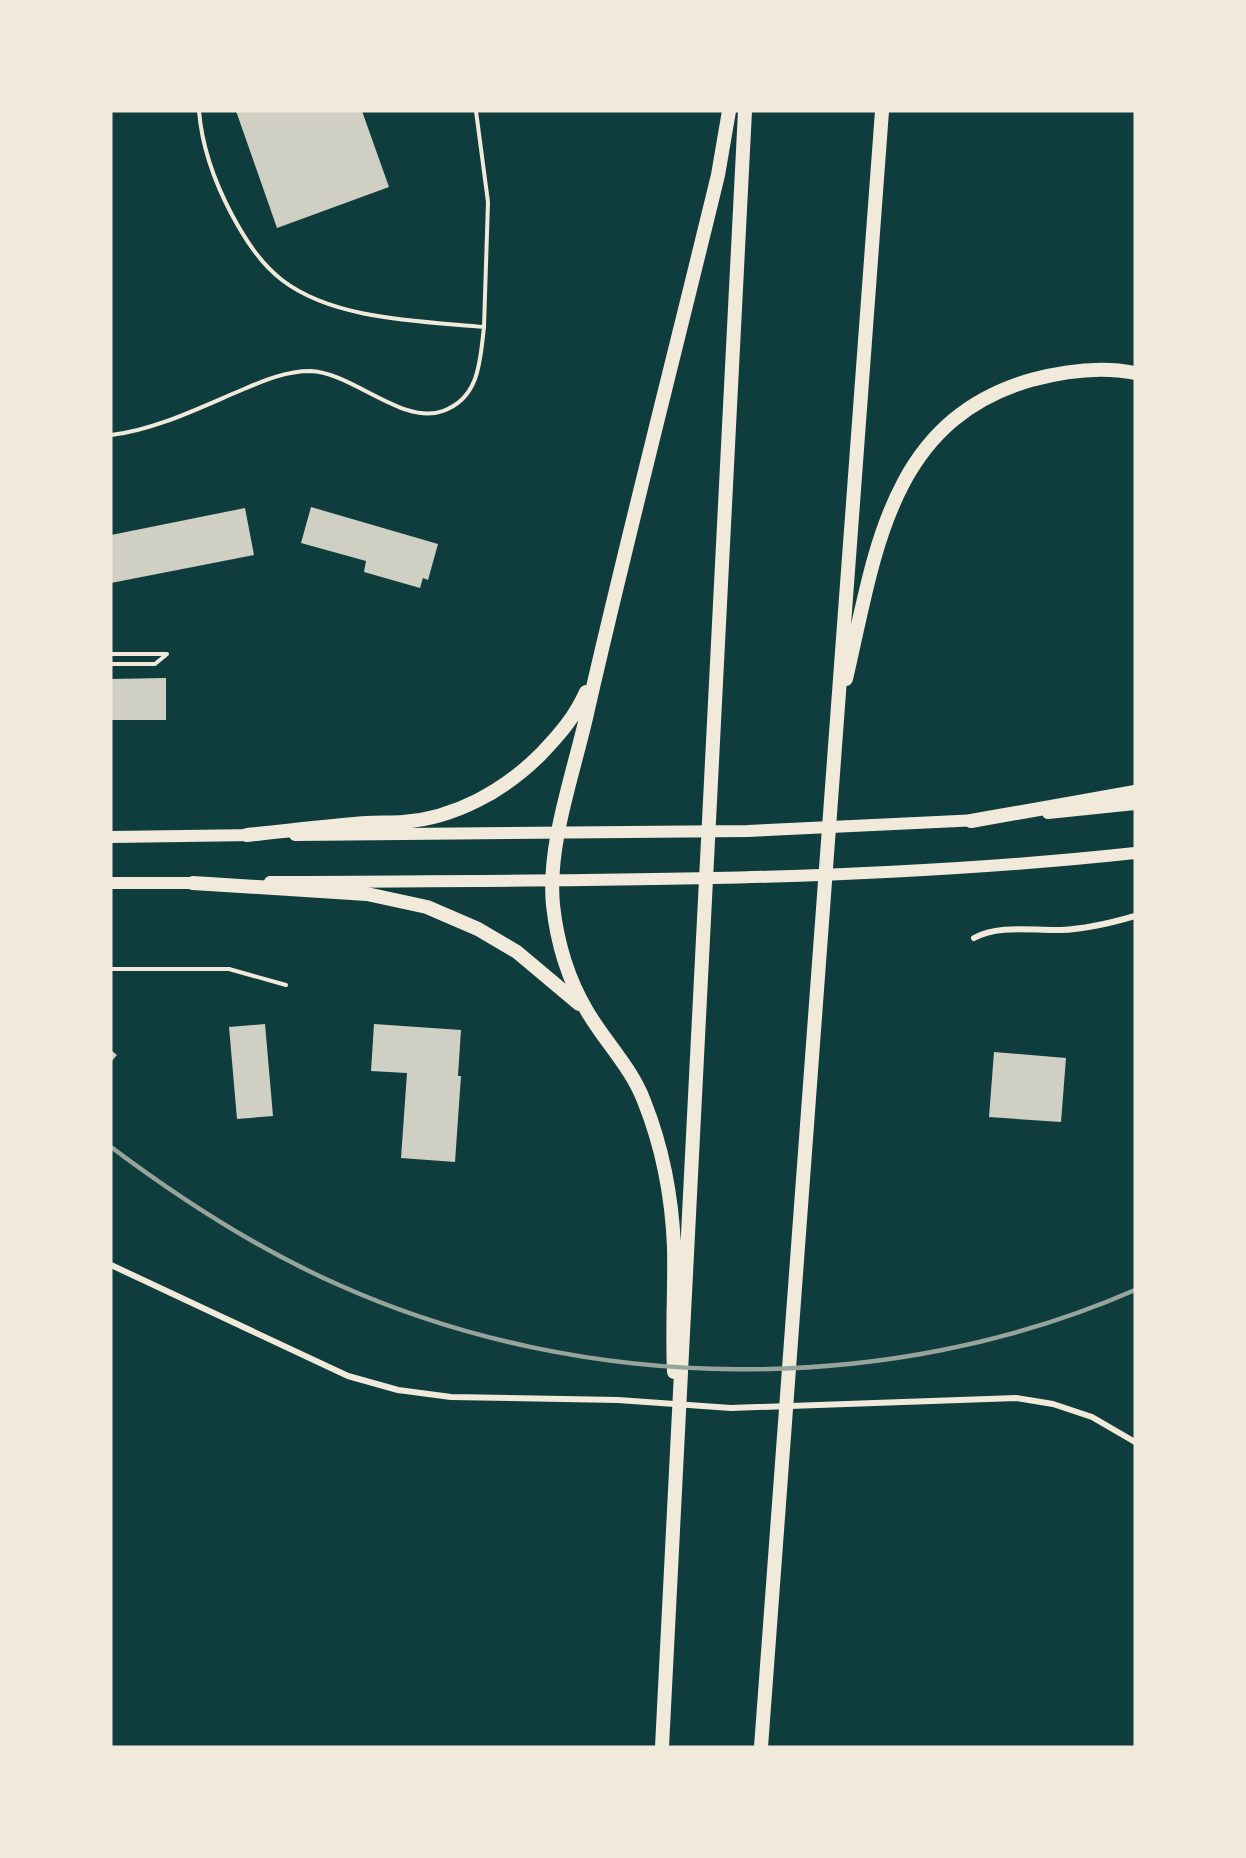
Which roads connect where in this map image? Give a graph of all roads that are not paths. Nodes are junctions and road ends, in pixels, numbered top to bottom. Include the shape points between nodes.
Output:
1 (200, 111) edge
2 (476, 111) edge
3 (729, 111) edge
4 (745, 111) edge
5 (882, 111) edge
6 (484, 327) junction
7 (1135, 374) edge
8 (111, 435) edge
9 (111, 654) edge
10 (598, 662) junction
11 (111, 664) edge
12 (837, 722) junction
13 (1135, 792) edge
14 (1135, 804) edge
15 (971, 821) junction
16 (559, 834) junction
17 (247, 835) junction
18 (111, 837) edge
19 (1135, 853) edge
20 (552, 880) junction
21 (111, 883) edge
22 (193, 883) junction
23 (1135, 916) edge
24 (974, 938) dead end
25 (111, 969) edge
26 (286, 985) dead end
27 (588, 1012) junction
28 (111, 1264) edge
29 (678, 1303) junction
30 (1135, 1442) edge
31 (662, 1747) edge
32 (761, 1747) edge

1 - 6 lane via 204,142 229,209 255,252 281,280 315,299 359,311
2 - 6 lane via 488,202
3 - 10 highway via 718,175
4 - 29 highway via 712,773
5 - 12 highway
6 - 8 lane via 471,391 442,412 414,411 345,380 310,371 275,376 146,427
7 - 12 highway via 1074,371 1007,387 963,412 925,450 884,523
9 - 11 lane via 167,654 155,664
10 - 16 highway
10 - 17 highway via 579,708 565,729 529,766 487,796 444,814 405,822
12 - 32 highway
13 - 15 highway
14 - 15 main road
15 - 16 main road via 817,829
16 - 17 main road
16 - 20 highway
17 - 18 main road
19 - 20 main road via 908,872
20 - 22 main road
20 - 27 highway via 561,948
21 - 22 main road
22 - 27 highway via 367,894 427,907 517,952
23 - 24 street via 1101,926 1000,930
25 - 26 lane via 218,968
27 - 29 highway via 643,1097 655,1131 670,1202
28 - 30 street via 348,1376 398,1390 451,1397 618,1400 731,1408 1016,1398 1053,1404 1092,1417
29 - 31 highway via 677,1452

